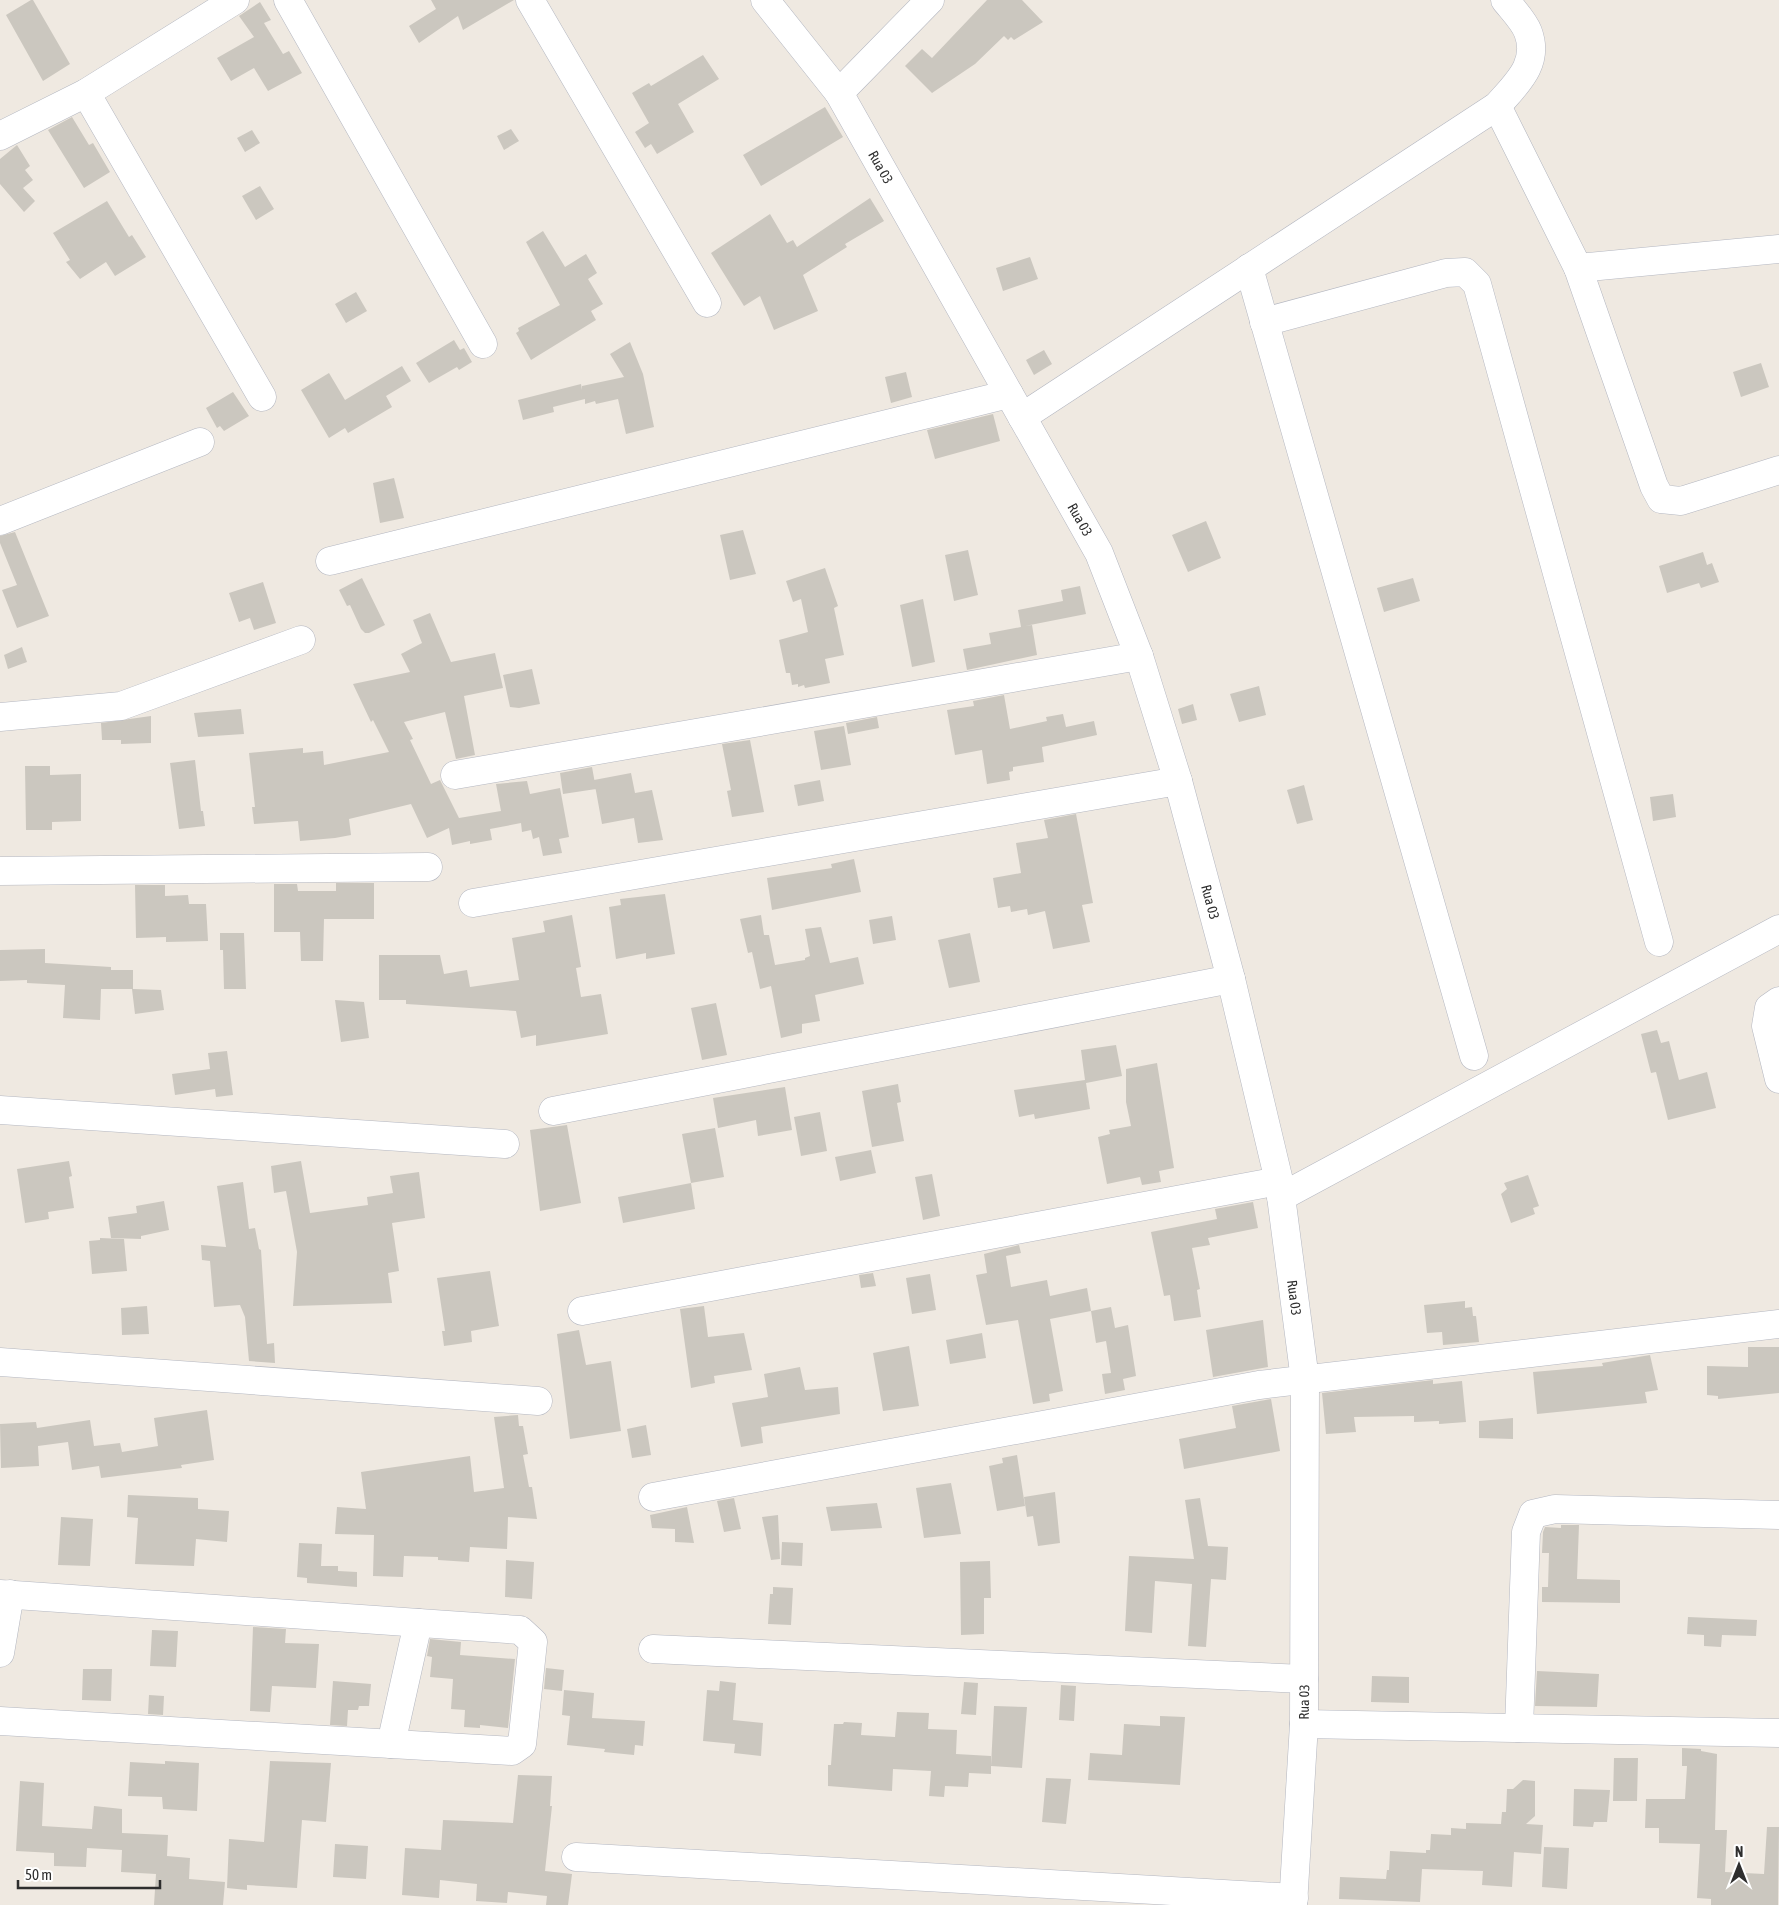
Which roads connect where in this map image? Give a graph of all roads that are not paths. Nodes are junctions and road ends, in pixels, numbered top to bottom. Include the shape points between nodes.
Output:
1 (235, 0) edge
2 (288, 0) edge
3 (530, 0) edge
4 (765, 0) edge
5 (930, 0) edge
6 (1505, 0) edge
7 (86, 92) junction
8 (839, 93) junction
9 (1497, 106) junction
10 (0, 136) edge
11 (1779, 249) edge
12 (1249, 268) junction
13 (1578, 268) junction
14 (707, 303) dead end
15 (1264, 322) junction
16 (482, 344) dead end
17 (1009, 394) junction
18 (262, 397) dead end
19 (1022, 418) junction
20 (200, 442) dead end
21 (1779, 470) edge
22 (0, 521) edge
23 (330, 561) dead end
24 (301, 640) dead end
25 (1139, 656) junction
26 (0, 717) edge
27 (455, 775) dead end
28 (1178, 781) junction
29 (428, 867) dead end
30 (0, 871) edge
31 (473, 904) dead end
32 (1779, 929) edge
33 (1659, 942) dead end
34 (1231, 979) junction
35 (1779, 1001) edge
36 (1474, 1056) dead end
37 (1779, 1079) edge
38 (0, 1110) edge
39 (553, 1111) dead end
40 (505, 1144) dead end
41 (1280, 1189) junction
42 (582, 1311) dead end
43 (1779, 1324) edge
44 (0, 1362) edge
45 (1305, 1380) junction
46 (538, 1401) dead end
47 (653, 1497) dead end
48 (1779, 1515) edge
49 (5, 1594) edge
50 (418, 1623) junction
51 (654, 1649) dead end
52 (0, 1653) edge
53 (1304, 1679) junction
54 (0, 1720) edge
55 (1304, 1724) junction
56 (1519, 1728) junction
57 (1779, 1734) edge
58 (391, 1744) junction
59 (576, 1857) dead end
60 (1294, 1901) edge

1 - 7 street
2 - 16 street
3 - 14 street
4 - 8 street, Rua 03
5 - 8 street
6 - 9 street via 1528,31 1531,50 1527,71
7 - 10 street
7 - 18 street
8 - 17 street, Rua 03
9 - 12 street
9 - 13 street
11 - 13 street
12 - 15 street
12 - 19 street
13 - 21 street via 1661,499 1681,501
15 - 33 street via 1446,273 1466,272 1477,284
15 - 36 street
17 - 19 street, Rua 03
17 - 23 street
19 - 25 street, Rua 03 via 1099,553
20 - 22 street
24 - 26 street via 121,706
25 - 27 street
25 - 28 street, Rua 03
28 - 31 street
28 - 34 street, Rua 03
29 - 30 street
32 - 41 street
34 - 39 street
34 - 41 street, Rua 03
35 - 37 street via 1769,1008 1766,1026
38 - 40 street
41 - 42 street
41 - 45 street, Rua 03
43 - 45 street
44 - 46 street
45 - 47 street via 1259,1385
45 - 53 street, Rua 03
48 - 56 street via 1555,1509 1533,1514 1526,1532
49 - 50 street
49 - 52 street
50 - 58 street
50 - 58 street via 520,1630 533,1642 522,1744 512,1751
51 - 53 street
53 - 55 street, Rua 03
54 - 58 street
55 - 56 street
55 - 60 street, Rua 03
56 - 57 street
59 - 60 street

